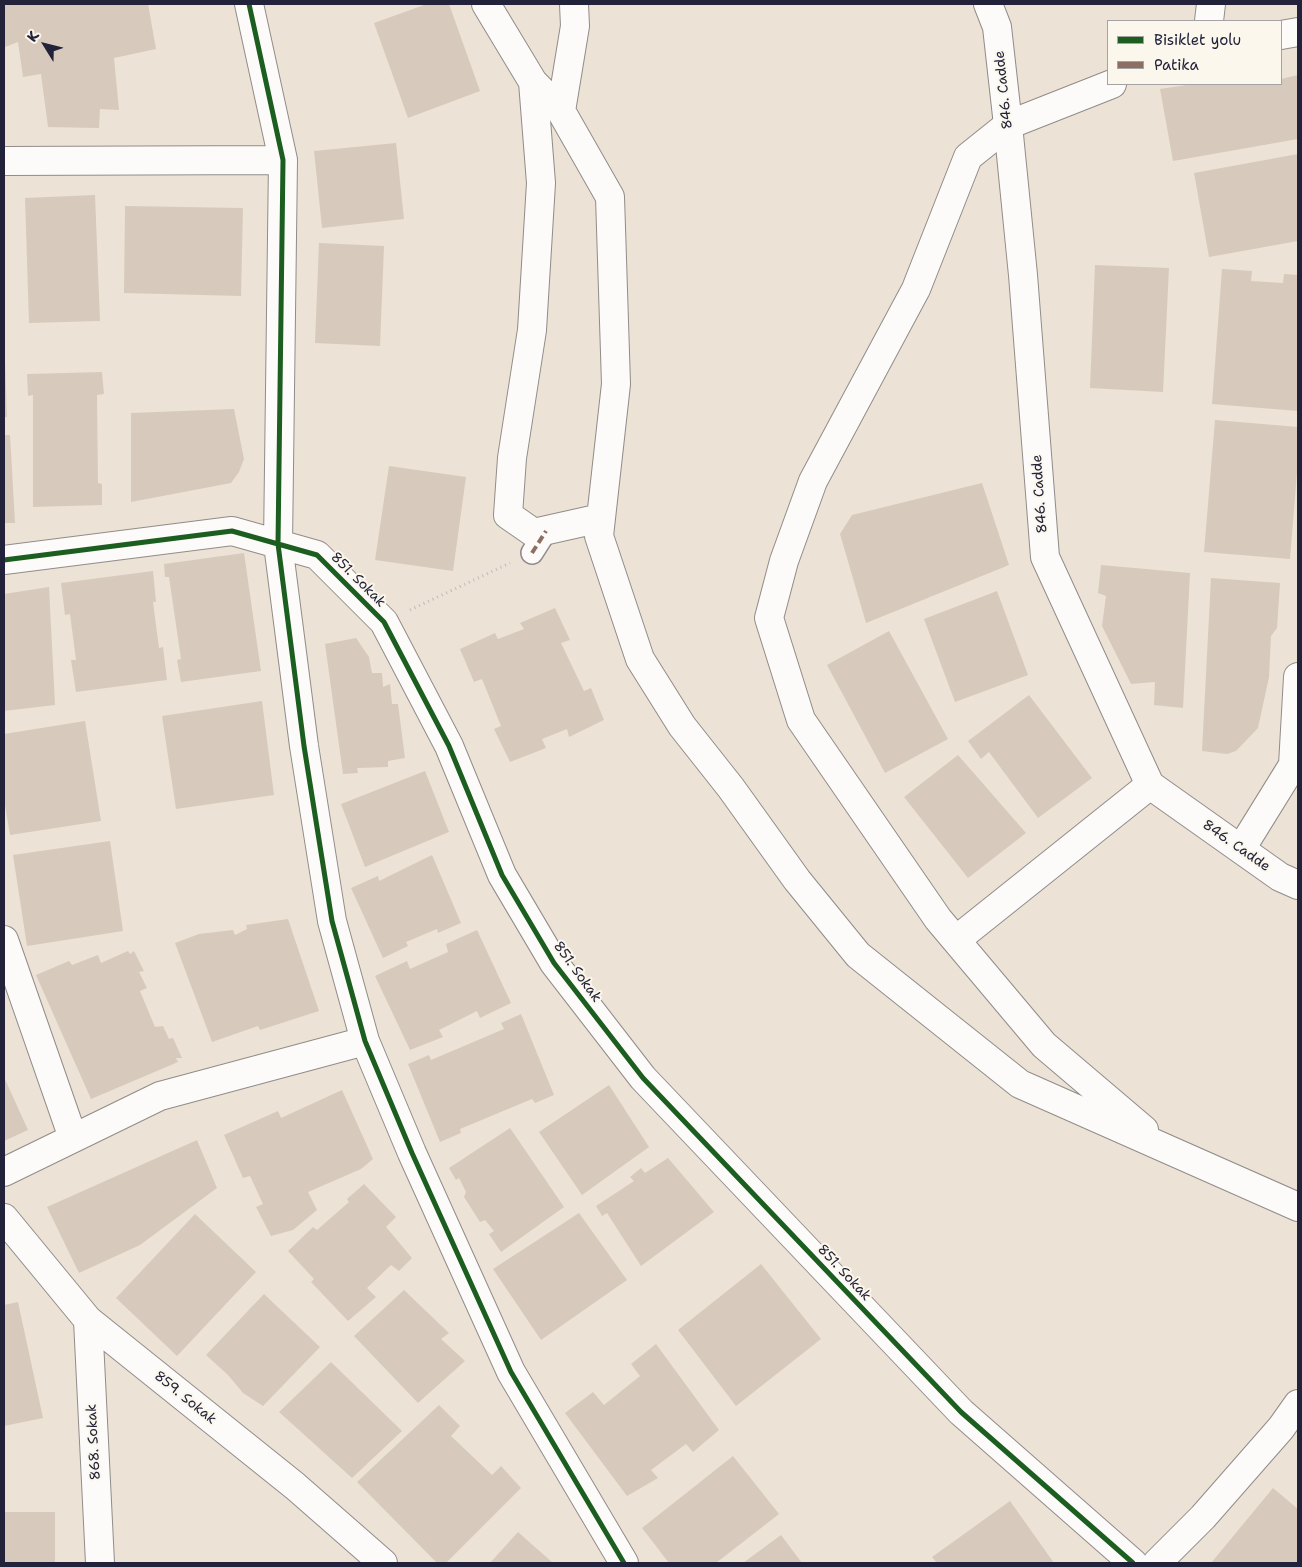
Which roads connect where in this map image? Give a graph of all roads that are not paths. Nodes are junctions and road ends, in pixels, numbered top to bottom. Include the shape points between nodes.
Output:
1 (249, 4) edge
2 (486, 4) edge
3 (574, 4) edge
4 (988, 4) edge
5 (1211, 4) edge
6 (1209, 20) edge
7 (1298, 32) edge
8 (1282, 35) edge
9 (534, 82) junction
10 (1109, 85) edge
11 (561, 111) junction
12 (1008, 125) junction
13 (283, 160) junction
14 (4, 161) edge
15 (601, 518) junction
16 (278, 544) junction
17 (4, 560) edge
18 (1298, 677) edge
19 (1296, 764) edge
20 (1150, 785) junction
21 (1241, 849) junction
22 (1298, 885) edge
23 (4, 940) edge
24 (956, 940) junction
25 (365, 1040) junction
26 (73, 1138) junction
27 (1168, 1151) junction
28 (4, 1172) edge
29 (1298, 1207) edge
30 (4, 1218) edge
31 (88, 1320) junction
32 (1298, 1404) edge
33 (100, 1563) edge
34 (383, 1563) edge
35 (624, 1563) edge
36 (1133, 1563) edge
37 (1157, 1563) edge

1 - 13 street
2 - 9 street
3 - 11 street via 575,26
4 - 12 street, 846. Cadde via 997,27
5 - 6 street
7 - 8 street
9 - 11 street
9 - 15 street via 540,202 532,330 512,458 508,516 534,533 539,542
10 - 12 street
11 - 15 street via 610,197 616,384
12 - 20 street, 846. Cadde via 1045,557
12 - 24 street via 968,157 916,289 813,481 784,561 769,618 801,720
13 - 14 street
13 - 16 street
15 - 27 street via 599,536 640,659 682,726 797,880 858,955 1020,1084
16 - 17 street, 851. Sokak via 232,530
16 - 25 street via 304,746 332,920
16 - 36 street, 851. Sokak via 316,555 384,622 449,746 502,875 554,963 644,1078 961,1412
18 - 19 street
19 - 21 street
20 - 21 street, 846. Cadde
20 - 24 street
21 - 22 street, 846. Cadde via 1280,877
23 - 26 street
24 - 27 street via 1044,1046
25 - 26 street via 160,1096
25 - 35 street via 511,1372
26 - 28 street
27 - 29 street
30 - 31 street, 859. Sokak
31 - 33 street, 868. Sokak
31 - 34 street, 859. Sokak via 294,1486
32 - 37 street via 1203,1517

